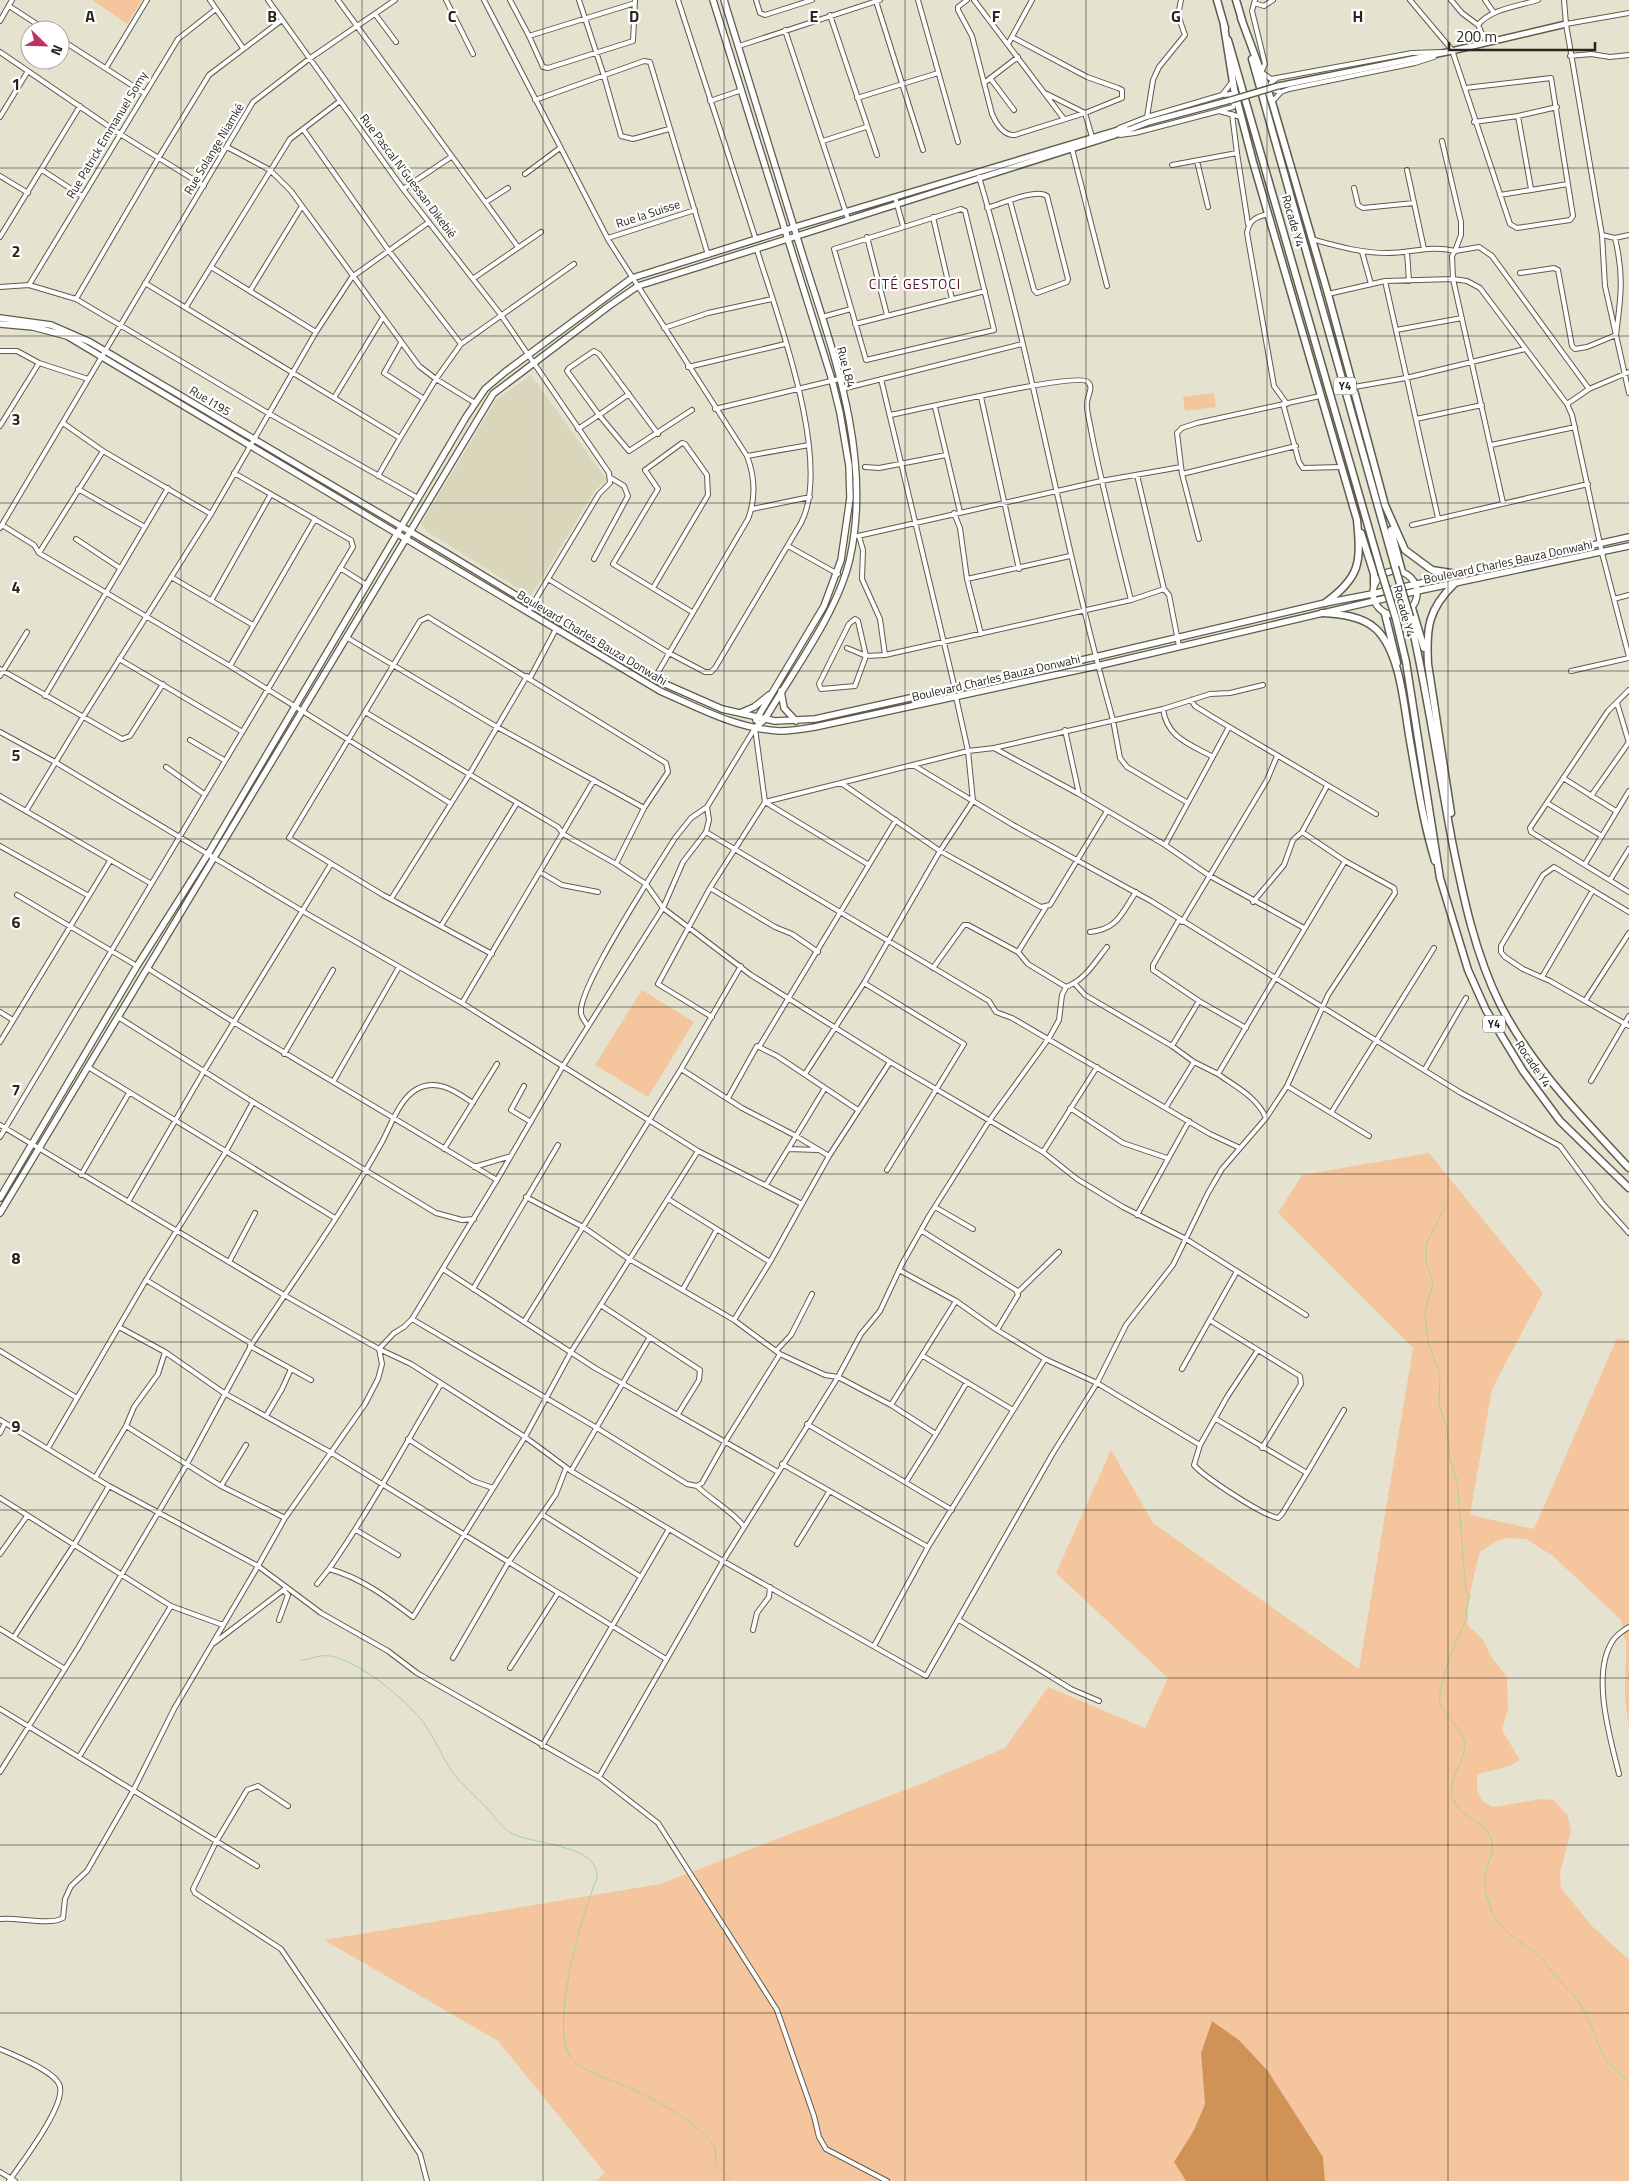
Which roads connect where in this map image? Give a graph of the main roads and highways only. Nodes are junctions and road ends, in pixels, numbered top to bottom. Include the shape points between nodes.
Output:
1 (713, 0) edge
2 (724, 0) edge
3 (1217, 0) edge
4 (1236, 0) edge
5 (1241, 18) junction
6 (1224, 26) junction
7 (734, 31) junction
8 (724, 34) junction
9 (795, 228) junction
10 (786, 230) junction
11 (797, 236) junction
12 (789, 239) junction
13 (0, 318) edge
14 (0, 324) edge
15 (104, 353) junction
16 (466, 417) junction
17 (475, 422) junction
18 (1385, 505) junction
19 (1357, 520) junction
20 (399, 530) junction
21 (408, 535) junction
22 (1629, 537) edge
23 (1629, 546) edge
24 (1402, 572) junction
25 (1456, 574) junction
26 (1455, 583) junction
27 (1374, 584) junction
28 (1415, 584) junction
29 (1417, 591) junction
30 (1372, 594) junction
31 (1374, 602) junction
32 (1325, 603) junction
33 (1412, 608) junction
34 (1322, 613) junction
35 (1385, 614) junction
36 (1428, 664) junction
37 (1400, 681) junction
38 (778, 690) junction
39 (740, 713) junction
40 (756, 717) junction
41 (764, 719) junction
42 (796, 721) junction
43 (756, 728) junction
44 (210, 856) junction
45 (1456, 859) junction
46 (1440, 878) junction
47 (1629, 1168) edge
48 (1629, 1188) edge
49 (0, 1198) edge
50 (0, 1213) edge

1 - 8 main road
2 - 7 main road, Rue L84
3 - 6 highway, Rocade Y4 / Y4
4 - 5 highway, Rocade Y4 / Y4
5 - 18 highway via 1272,102
5 - 45 highway, Rocade Y4 / Y4, bridge via 1410,617
6 - 19 highway via 1241,118
6 - 46 highway, Rocade Y4 / Y4, bridge via 1396,620 1406,662
7 - 8 main road
7 - 9 main road, Rue L84
8 - 10 main road
9 - 10 main road
9 - 11 main road, Rue L84
10 - 12 main road
10 - 16 main road via 632,278 496,379
11 - 12 main road
11 - 38 main road, Rue L84 via 840,379 854,447 856,536 835,602
12 - 17 main road via 638,286 493,394
12 - 38 main road via 832,380 847,447 849,474 846,536 838,574
13 - 15 main road, Rue I195 via 51,325 68,331
14 - 15 main road, Rue I195 via 50,330
15 - 20 main road, Rue I195 via 254,438
15 - 20 main road, Rue I195 via 249,446
16 - 17 main road
16 - 20 main road
17 - 21 main road
18 - 24 highway
18 - 25 highway via 1405,550 1432,570
19 - 27 highway via 1374,574
19 - 32 highway via 1359,560 1356,572 1343,590
20 - 21 main road
20 - 44 main road
21 - 39 main road, Boulevard Charles Bauza Donwahi via 533,605 654,679 708,704
21 - 43 main road, Boulevard Charles Bauza Donwahi via 660,692 721,718
21 - 44 main road
22 - 25 main road, Boulevard Charles Bauza Donwahi
23 - 26 main road, Boulevard Charles Bauza Donwahi
24 - 27 main road via 1383,574
24 - 28 main road
25 - 28 main road, Boulevard Charles Bauza Donwahi
26 - 29 main road, Boulevard Charles Bauza Donwahi
26 - 36 highway via 1436,604 1430,617
27 - 30 main road
28 - 29 main road
28 - 30 main road, Boulevard Charles Bauza Donwahi
29 - 31 main road, Boulevard Charles Bauza Donwahi
29 - 33 main road
30 - 31 main road
30 - 32 main road, Boulevard Charles Bauza Donwahi
31 - 34 main road, Boulevard Charles Bauza Donwahi
31 - 35 main road
32 - 42 main road, Boulevard Charles Bauza Donwahi via 954,689 815,720
33 - 35 main road via 1399,615
33 - 36 highway
34 - 37 highway via 1349,617 1375,628 1387,645
34 - 43 main road, Boulevard Charles Bauza Donwahi via 815,728 782,731
35 - 37 highway
36 - 45 highway via 1447,778
37 - 46 highway via 1424,816
38 - 39 main road
38 - 40 main road
38 - 41 main road, Rue L84
38 - 42 main road via 784,708
39 - 40 main road, Boulevard Charles Bauza Donwahi
40 - 41 main road, Boulevard Charles Bauza Donwahi
40 - 43 main road
41 - 42 main road, Boulevard Charles Bauza Donwahi
41 - 43 main road, Rue L84
44 - 49 main road via 137,966
44 - 50 main road
45 - 47 highway, Rocade Y4 / Y4 via 1475,942 1500,1004 1535,1061
46 - 48 highway, Rocade Y4 / Y4 via 1468,970 1486,1010 1522,1071 1560,1121

